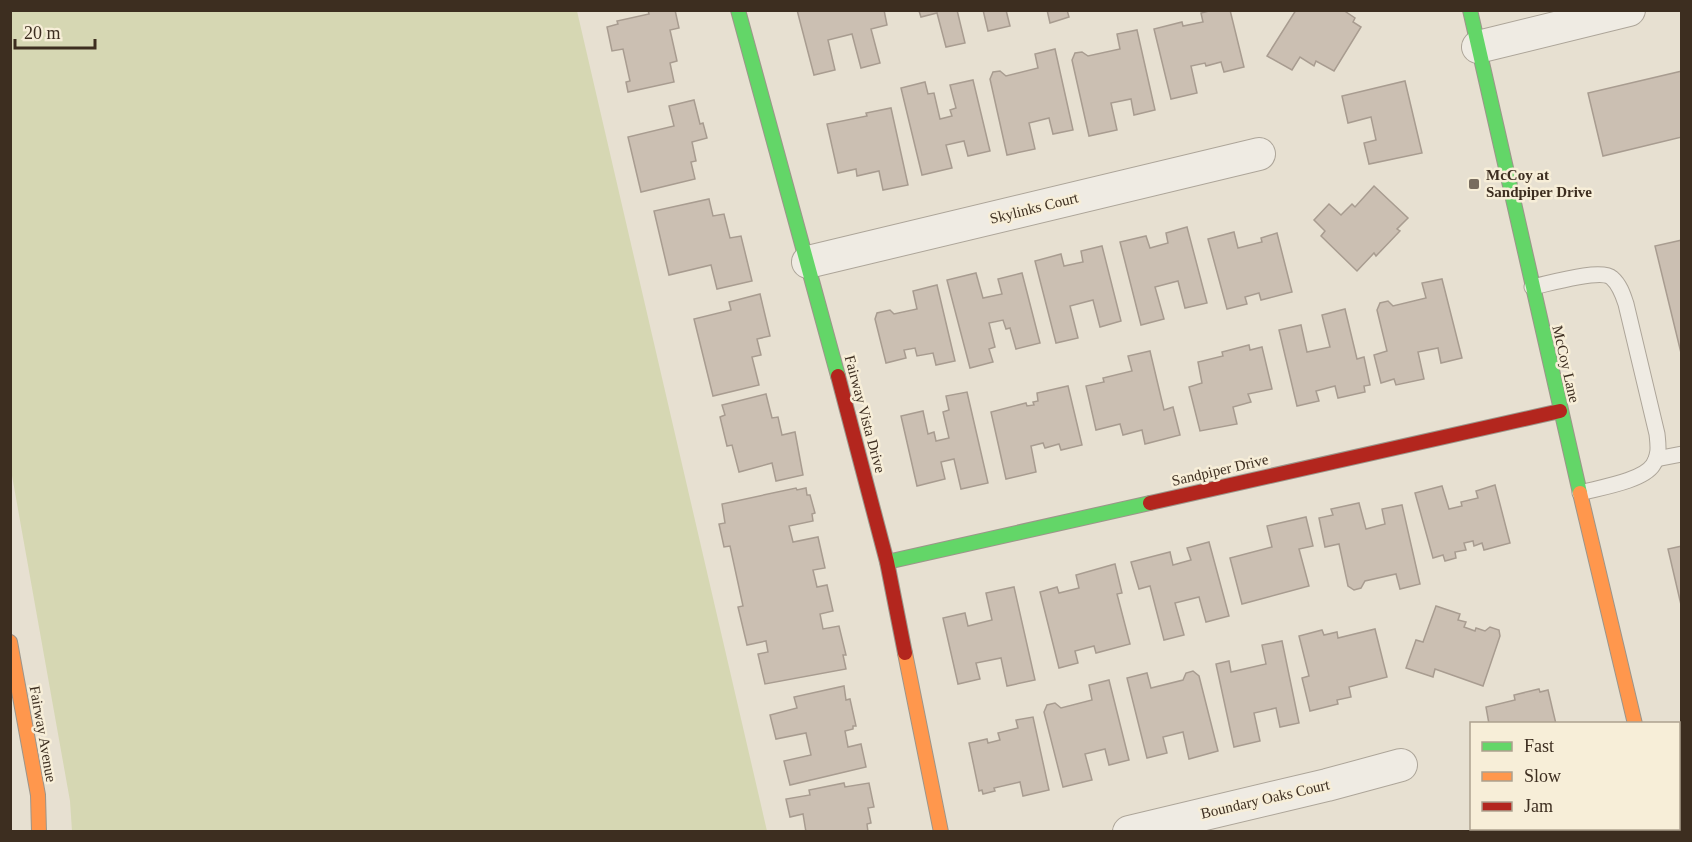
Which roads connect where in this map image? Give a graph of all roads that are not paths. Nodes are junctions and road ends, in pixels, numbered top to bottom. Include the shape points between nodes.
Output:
1 (738, 10) edge
2 (1470, 10) edge
3 (1629, 10) edge
4 (1478, 47) junction
5 (1259, 154) dead end
6 (808, 262) junction
7 (1532, 287) junction
8 (1560, 411) junction
9 (1682, 454) edge
10 (1656, 459) junction
11 (1580, 493) junction
12 (887, 562) junction
13 (10, 642) edge
14 (1635, 722) edge
15 (1401, 765) dead end
16 (39, 831) edge
17 (941, 831) edge
18 (1129, 831) edge

1 - 6 street, Fairway Vista Drive
2 - 4 street, McCoy Lane
3 - 4 street
4 - 7 street, McCoy Lane
5 - 6 street, Skylinks Court
6 - 12 street, Fairway Vista Drive
7 - 8 street, McCoy Lane
7 - 10 lane via 1605,275 1620,288 1657,434
8 - 11 street, McCoy Lane
8 - 12 street, Sandpiper Drive
9 - 10 lane
10 - 11 lane via 1646,473
11 - 14 street, McCoy Lane
12 - 17 street, Fairway Vista Drive
13 - 16 street, Fairway Avenue via 38,795
15 - 18 street, Boundary Oaks Court

